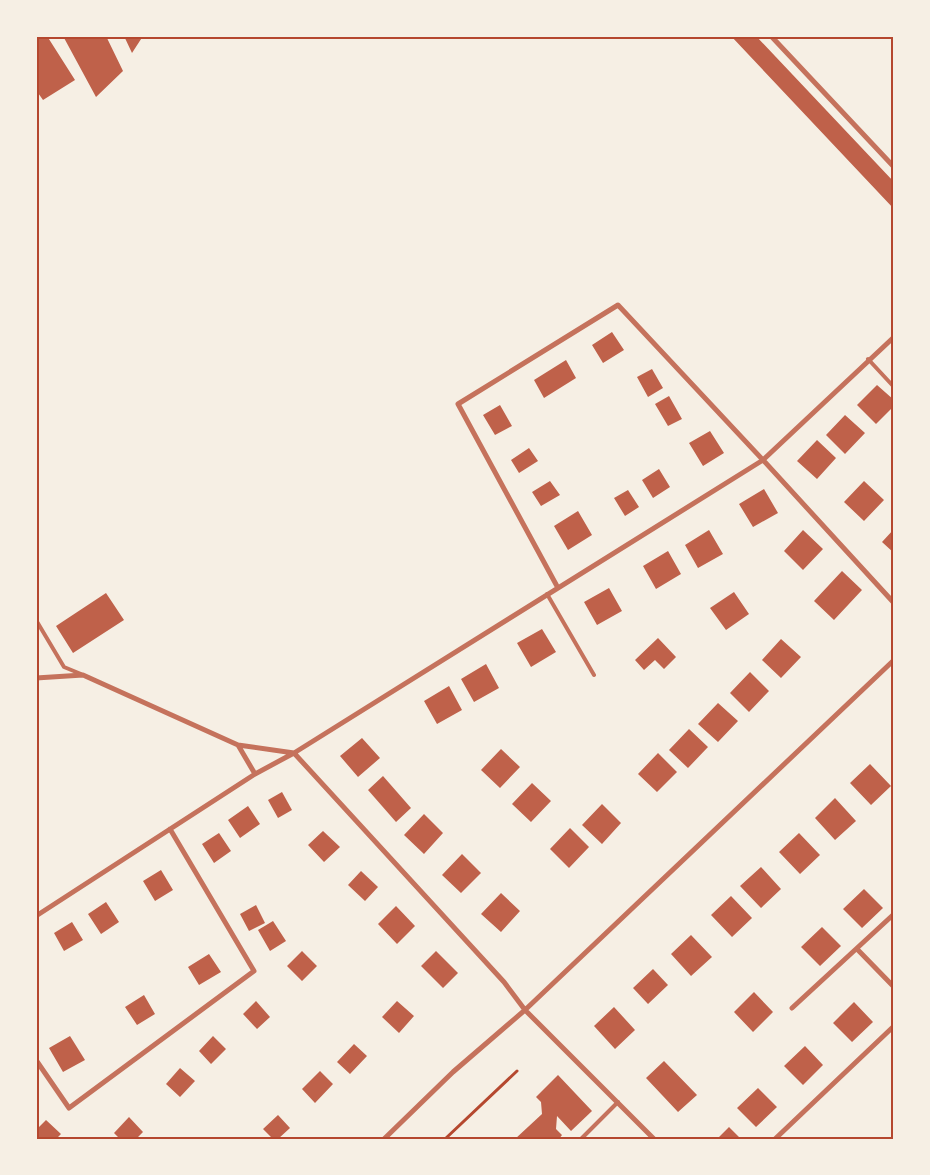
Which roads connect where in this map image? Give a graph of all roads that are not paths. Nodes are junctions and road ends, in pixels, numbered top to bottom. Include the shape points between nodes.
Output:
1 (771, 36) edge
2 (894, 167) edge
3 (894, 336) edge
4 (868, 360) junction
5 (894, 387) edge
6 (763, 460) junction
7 (558, 588) junction
8 (548, 594) junction
9 (894, 603) edge
10 (36, 620) edge
11 (894, 660) edge
12 (83, 675) junction
13 (594, 675) dead end
14 (36, 678) edge
15 (238, 744) junction
16 (294, 753) junction
17 (255, 774) junction
18 (170, 830) junction
19 (894, 914) edge
20 (36, 916) edge
21 (857, 948) junction
22 (894, 987) edge
23 (792, 1008) dead end
24 (525, 1010) junction
25 (894, 1026) edge
26 (36, 1060) edge
27 (618, 1102) junction
28 (384, 1139) edge
29 (581, 1139) edge
30 (654, 1139) edge
31 (775, 1139) edge

1 - 2 street
3 - 4 street
4 - 5 lane
4 - 6 street
6 - 7 street
6 - 7 street via 618,305 458,404
6 - 9 street
7 - 8 street
8 - 13 lane
8 - 16 street
10 - 12 lane via 64,667
11 - 24 street
12 - 14 street
12 - 15 street
15 - 16 street
15 - 17 street
16 - 17 street
16 - 24 street via 504,982
17 - 18 street
18 - 20 street
18 - 26 street via 254,971 69,1108
19 - 21 street
21 - 22 lane
21 - 23 street
24 - 27 street
24 - 28 street via 453,1072
25 - 31 street
27 - 29 lane
27 - 30 street

